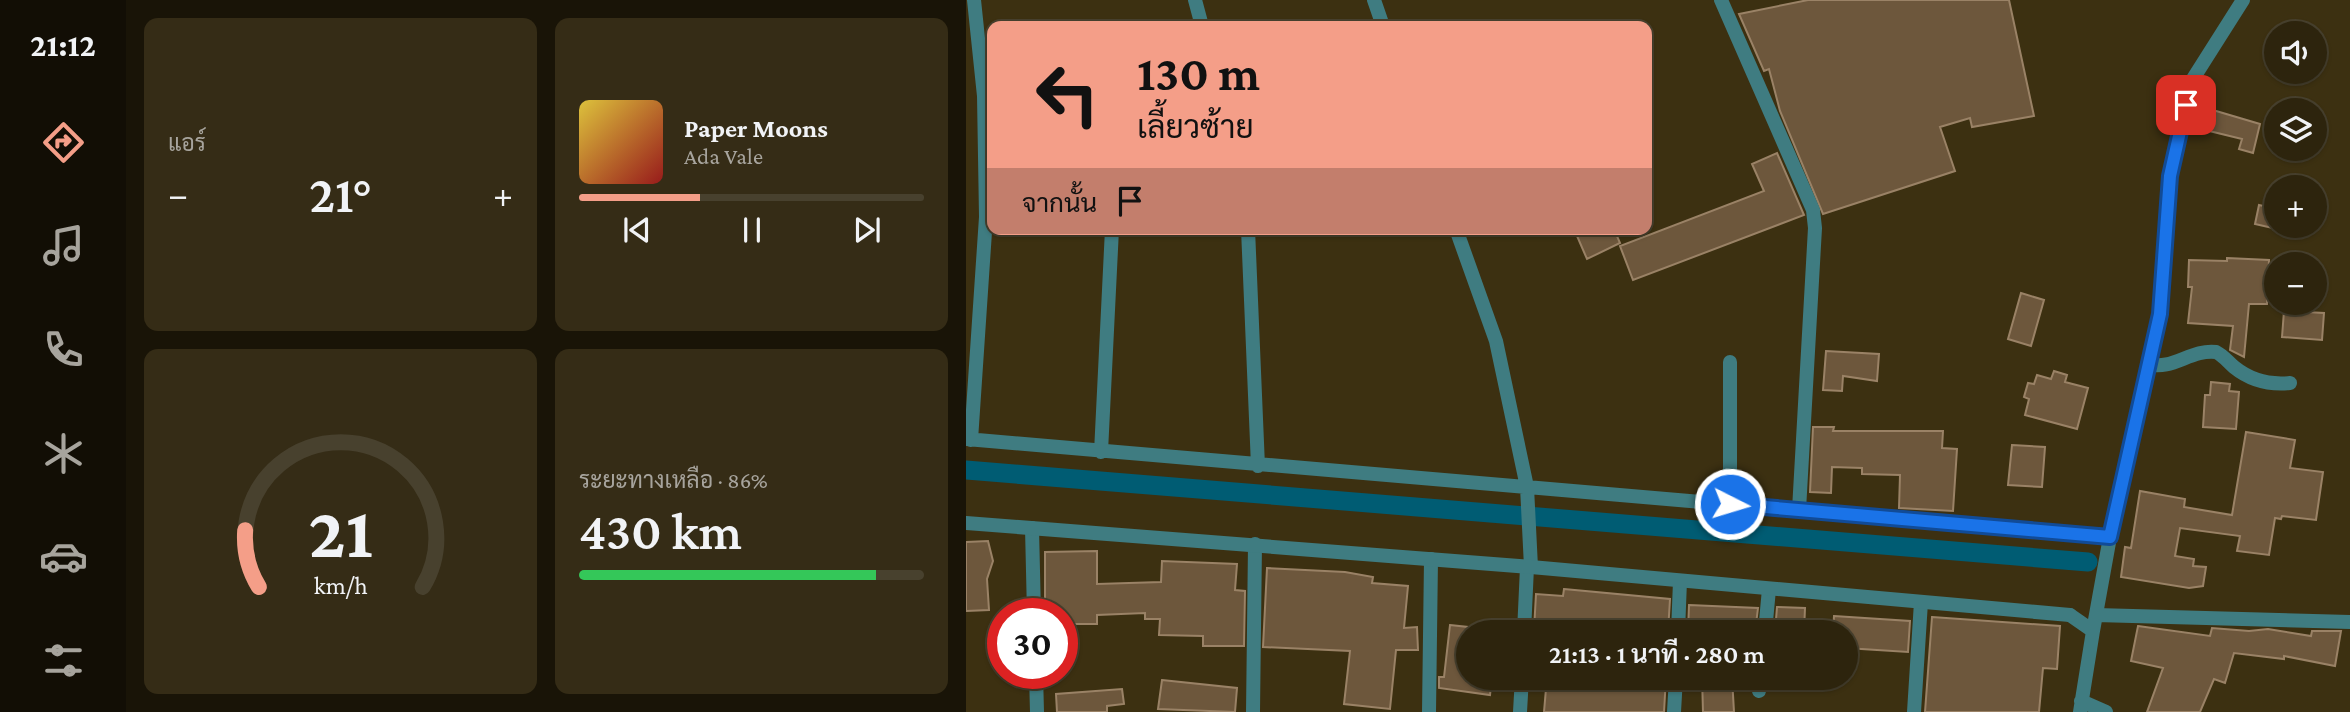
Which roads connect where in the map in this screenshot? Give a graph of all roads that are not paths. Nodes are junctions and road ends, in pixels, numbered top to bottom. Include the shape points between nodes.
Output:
1 (974, 0) edge
2 (1195, 0) edge
3 (1374, 0) edge
4 (1721, 0) edge
5 (2243, 0) edge
6 (1201, 21) edge
7 (1381, 21) edge
8 (987, 89) edge
9 (987, 235) edge
10 (1112, 235) edge
11 (1248, 235) edge
12 (1458, 235) edge
13 (1730, 362) dead end
14 (2148, 364) junction
15 (2290, 383) dead end
16 (968, 440) edge
17 (1101, 452) junction
18 (1258, 466) junction
19 (1527, 487) junction
20 (1730, 504) junction
21 (1799, 510) junction
22 (966, 523) edge
23 (1032, 528) junction
24 (2110, 537) junction
25 (1255, 544) junction
26 (1431, 559) junction
27 (1529, 567) junction
28 (1680, 581) junction
29 (1769, 589) junction
30 (1034, 598) edge
31 (1921, 602) junction
32 (2096, 615) junction
33 (1525, 620) edge
34 (1678, 620) edge
35 (1766, 620) edge
36 (2350, 622) edge
37 (2093, 631) junction
38 (1036, 689) edge
39 (1521, 690) edge
40 (1675, 690) edge
41 (2080, 707) edge
42 (1037, 712) edge
43 (1253, 712) edge
44 (1429, 712) edge
45 (1520, 712) edge
46 (1674, 712) edge
47 (1914, 712) edge
48 (2106, 712) edge

1 - 8 street
2 - 6 street
3 - 7 street
4 - 21 street via 1813,210
5 - 14 street via 2191,82 2170,176 2160,314
9 - 16 street
10 - 17 street
11 - 18 street
12 - 19 street via 1496,341
13 - 20 street
14 - 15 street via 2162,366 2194,353 2216,352 2254,378
14 - 24 street
16 - 17 street
17 - 18 street
18 - 19 street
19 - 20 street
19 - 27 street
20 - 21 street
21 - 24 street
22 - 23 street
23 - 25 street
23 - 30 street
24 - 32 street
25 - 26 street
25 - 43 street
26 - 27 street
26 - 44 street
27 - 28 street
27 - 33 street
28 - 29 street
28 - 34 street
29 - 31 street
29 - 35 street
31 - 37 street via 2070,615
31 - 47 street
32 - 36 street
32 - 37 street
37 - 41 street
38 - 42 street
39 - 45 street
40 - 46 street
41 - 48 street

